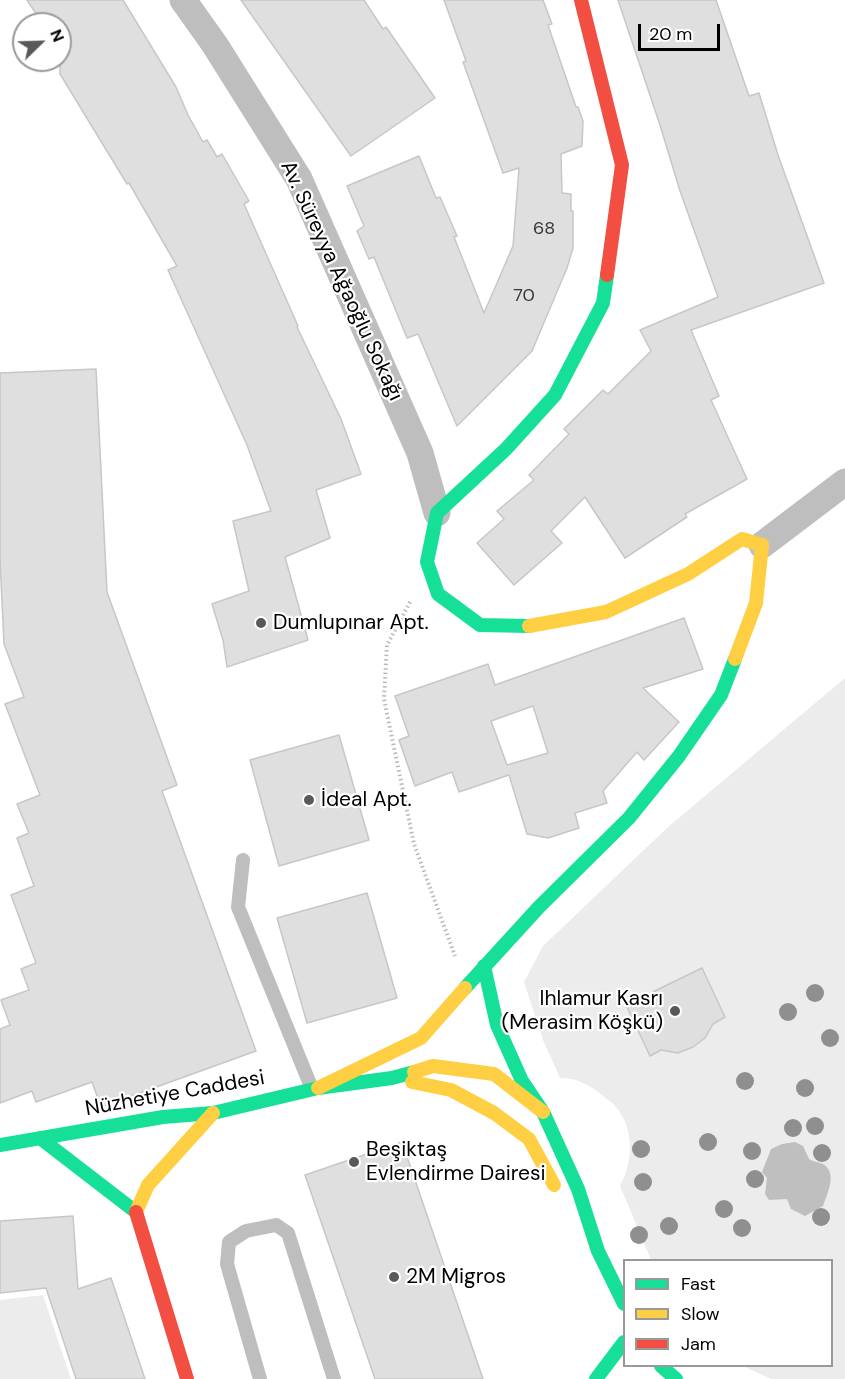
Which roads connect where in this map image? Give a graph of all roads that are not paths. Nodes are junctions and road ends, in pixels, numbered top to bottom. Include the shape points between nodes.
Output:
1 (183, 0) edge
2 (580, 0) edge
3 (845, 482) edge
4 (437, 513) junction
5 (762, 545) junction
6 (243, 860) dead end
7 (484, 966) junction
8 (392, 1078) junction
9 (315, 1089) junction
10 (543, 1112) junction
11 (213, 1113) junction
12 (40, 1138) junction
13 (0, 1145) edge
14 (136, 1212) junction
15 (594, 1238) junction
16 (623, 1302) edge
17 (623, 1343) edge
18 (663, 1367) edge
19 (187, 1379) edge
20 (260, 1379) edge
21 (334, 1379) edge
22 (596, 1379) edge
23 (676, 1379) edge

1 - 4 street, Av. Süreyya Ağaoğlu Sokağı via 299,179 420,453
2 - 4 street via 622,165 603,303 555,395 506,449
3 - 5 street
4 - 5 street via 427,562 438,594 480,625 535,626 606,612 688,574 742,539
5 - 7 street via 756,603 721,695 629,818
6 - 9 lane via 238,908
7 - 9 street via 421,1038
7 - 10 street via 497,1025 522,1082
8 - 9 street, Nüzhetiye Caddesi
8 - 10 street, Nüzhetiye Caddesi via 434,1066 494,1074
8 - 15 street, Nüzhetiye Caddesi via 451,1090 494,1113 529,1139 565,1200
9 - 11 street, Nüzhetiye Caddesi
10 - 15 street via 578,1189
11 - 12 street, Nüzhetiye Caddesi via 163,1117
11 - 14 street via 148,1185
12 - 13 street, Nüzhetiye Caddesi
12 - 14 street
14 - 19 street
15 - 16 street
17 - 22 street
18 - 23 street
20 - 21 lane via 226,1264 229,1242 246,1231 276,1225 288,1233

